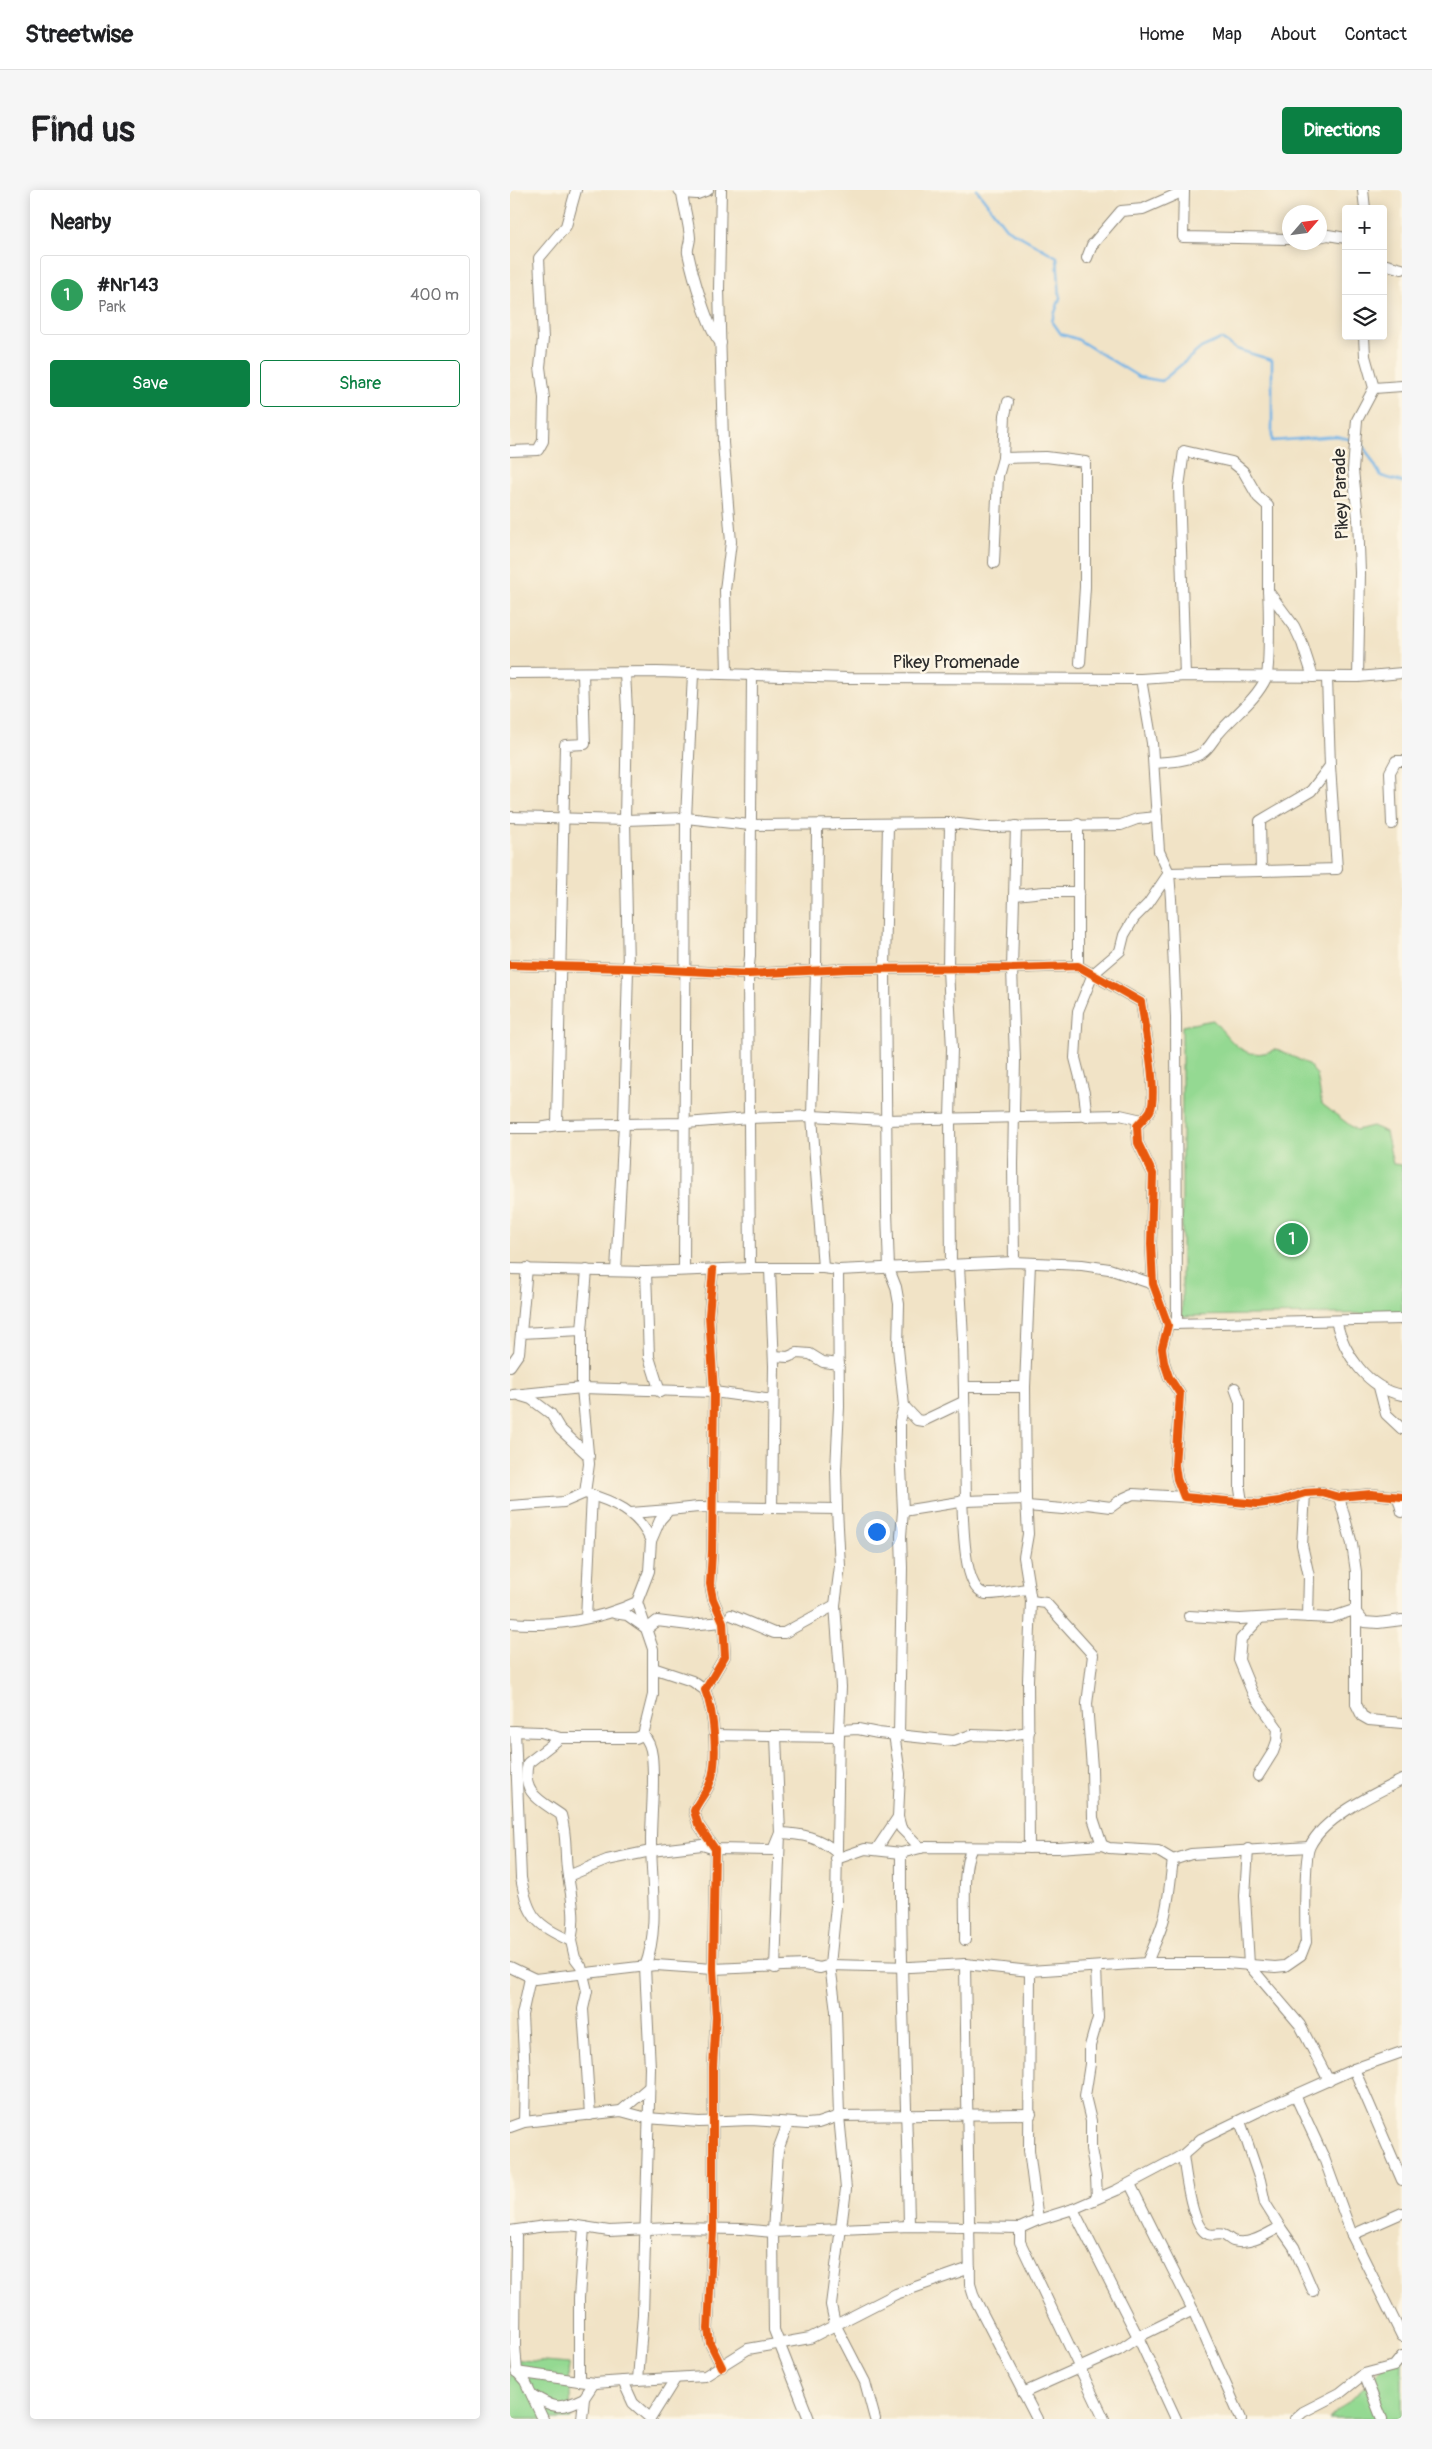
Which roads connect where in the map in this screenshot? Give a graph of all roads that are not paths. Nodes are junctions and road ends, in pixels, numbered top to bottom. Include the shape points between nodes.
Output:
1 (576, 190) edge
2 (708, 190) edge
3 (721, 190) edge
4 (1184, 190) edge
5 (1363, 190) edge
6 (680, 191) edge
7 (1365, 205) edge
8 (1327, 236) edge
9 (1342, 238) edge
10 (1282, 239) edge
11 (1087, 258) dead end
12 (1387, 265) edge
13 (1402, 269) edge
14 (1364, 340) edge
15 (721, 343) junction
16 (1402, 386) edge
17 (1374, 388) junction
18 (1008, 402) dead end
19 (510, 451) edge
20 (1003, 458) junction
21 (994, 563) dead end
22 (1268, 591) junction
23 (1080, 663) dead end
24 (510, 673) edge
25 (1402, 673) edge
26 (583, 674) junction
27 (625, 674) junction
28 (693, 674) junction
29 (727, 674) junction
30 (752, 674) junction
31 (1185, 676) junction
32 (1267, 677) junction
33 (1313, 677) junction
34 (1327, 678) junction
35 (1358, 678) junction
36 (1141, 679) junction
37 (1402, 760) edge
38 (1154, 763) junction
39 (1330, 766) junction
40 (510, 817) edge
41 (1157, 817) junction
42 (564, 818) junction
43 (686, 818) junction
44 (625, 820) junction
45 (888, 824) junction
46 (950, 824) junction
47 (1078, 824) junction
48 (1392, 824) dead end
49 (750, 825) junction
50 (817, 826) junction
51 (1016, 826) junction
52 (1261, 871) junction
53 (1169, 873) junction
54 (1079, 892) junction
55 (1015, 895) junction
56 (510, 966) edge
57 (1078, 966) junction
58 (561, 967) junction
59 (628, 968) junction
60 (1012, 968) junction
61 (885, 969) junction
62 (948, 969) junction
63 (685, 971) junction
64 (816, 971) junction
65 (748, 974) junction
66 (1092, 974) junction
67 (812, 1116) junction
68 (1088, 1117) junction
69 (749, 1118) junction
70 (950, 1118) junction
71 (1014, 1118) junction
72 (885, 1120) junction
73 (1142, 1120) junction
74 (686, 1123) junction
75 (624, 1124) junction
76 (557, 1125) junction
77 (510, 1128) edge
78 (1014, 1262) junction
79 (1030, 1263) junction
80 (955, 1266) junction
81 (527, 1268) junction
82 (750, 1268) junction
83 (823, 1268) junction
84 (510, 1269) edge
85 (770, 1269) junction
86 (889, 1269) junction
87 (587, 1270) junction
88 (684, 1270) junction
89 (713, 1270) junction
90 (838, 1270) junction
91 (616, 1271) junction
92 (646, 1272) junction
93 (1153, 1284) junction
94 (1402, 1319) edge
95 (1336, 1321) junction
96 (1173, 1324) junction
97 (582, 1330) junction
98 (521, 1333) junction
99 (774, 1356) junction
100 (838, 1364) junction
101 (510, 1366) edge
102 (964, 1386) junction
103 (1379, 1386) junction
104 (1025, 1387) junction
105 (582, 1388) junction
106 (1235, 1388) dead end
107 (660, 1392) junction
108 (714, 1392) junction
109 (512, 1395) edge
110 (1402, 1395) edge
111 (773, 1400) junction
112 (963, 1402) junction
113 (904, 1406) junction
114 (923, 1421) junction
115 (1402, 1429) edge
116 (900, 1430) junction
117 (589, 1456) junction
118 (1305, 1493) junction
119 (588, 1494) junction
120 (1184, 1497) junction
121 (1339, 1497) junction
122 (1400, 1497) edge
123 (964, 1501) junction
124 (1027, 1502) junction
125 (1242, 1502) junction
126 (510, 1506) edge
127 (712, 1506) junction
128 (772, 1508) junction
129 (837, 1509) junction
130 (669, 1510) junction
131 (903, 1511) junction
132 (1402, 1512) edge
133 (631, 1514) junction
134 (651, 1541) junction
135 (1028, 1589) junction
136 (1031, 1601) junction
137 (636, 1602) junction
138 (835, 1605) junction
139 (1354, 1610) junction
140 (614, 1613) junction
141 (1189, 1616) dead end
142 (1308, 1617) junction
143 (586, 1618) junction
144 (727, 1618) junction
145 (1260, 1618) junction
146 (1402, 1620) edge
147 (510, 1622) edge
148 (647, 1629) junction
149 (653, 1668) junction
150 (704, 1690) junction
151 (1402, 1723) edge
152 (512, 1731) edge
153 (1029, 1732) junction
154 (839, 1733) junction
155 (896, 1734) junction
156 (643, 1735) junction
157 (714, 1735) junction
158 (776, 1736) junction
159 (560, 1738) junction
160 (1258, 1776) dead end
161 (1402, 1780) edge
162 (898, 1817) junction
163 (780, 1833) junction
164 (1102, 1845) junction
165 (1309, 1847) junction
166 (920, 1848) junction
167 (972, 1848) junction
168 (1029, 1848) junction
169 (715, 1849) junction
170 (1248, 1849) junction
171 (876, 1850) junction
172 (651, 1851) junction
173 (901, 1853) junction
174 (836, 1855) junction
175 (1173, 1860) junction
176 (568, 1876) junction
177 (965, 1940) dead end
178 (571, 1941) junction
179 (1147, 1963) junction
180 (830, 1964) junction
181 (965, 1964) junction
182 (1249, 1965) junction
183 (510, 1967) edge
184 (645, 1967) junction
185 (903, 1967) junction
186 (775, 1968) junction
187 (1096, 1968) junction
188 (713, 1969) junction
189 (1030, 1971) junction
190 (583, 1972) junction
191 (530, 1978) junction
192 (1402, 2052) edge
193 (1354, 2069) junction
194 (1329, 2081) junction
195 (648, 2088) junction
196 (1296, 2095) junction
197 (620, 2111) junction
198 (968, 2114) junction
199 (1030, 2114) junction
200 (590, 2115) junction
201 (840, 2116) junction
202 (908, 2116) junction
203 (647, 2118) junction
204 (713, 2121) junction
205 (1240, 2121) junction
206 (524, 2122) junction
207 (788, 2123) junction
208 (510, 2127) edge
209 (1183, 2155) junction
210 (1402, 2180) edge
211 (1130, 2184) junction
212 (1097, 2198) junction
213 (1073, 2209) junction
214 (1402, 2213) edge
215 (1038, 2220) junction
216 (909, 2226) junction
217 (970, 2226) junction
218 (1280, 2226) junction
219 (584, 2228) junction
220 (1020, 2228) junction
221 (645, 2229) junction
222 (713, 2230) junction
223 (840, 2230) junction
224 (512, 2231) edge
225 (773, 2232) junction
226 (1352, 2235) junction
227 (970, 2268) junction
228 (1313, 2291) dead end
229 (1194, 2310) junction
230 (835, 2324) junction
231 (1402, 2336) edge
232 (1138, 2337) junction
233 (778, 2344) junction
234 (1402, 2356) edge
235 (722, 2366) junction
236 (1078, 2367) junction
237 (513, 2372) edge
238 (1364, 2374) junction
239 (675, 2379) junction
240 (638, 2380) junction
241 (578, 2381) junction
242 (624, 2382) junction
243 (594, 2383) junction
244 (1023, 2392) junction
245 (532, 2395) junction
246 (584, 2398) junction
247 (1307, 2415) edge
248 (543, 2419) edge
249 (582, 2419) edge
250 (650, 2419) edge
251 (809, 2419) edge
252 (875, 2419) edge
253 (1036, 2419) edge
254 (1104, 2419) edge
255 (1176, 2419) edge
256 (1241, 2419) edge
257 (1295, 2419) edge
258 (1382, 2419) edge

1 - 19 street via 566,226 539,258 543,441 538,450
2 - 6 street via 698,194
3 - 15 street
4 - 10 street via 1182,237
4 - 11 street via 1143,210 1121,211 1092,245
5 - 7 street
6 - 15 street via 691,263 706,314
8 - 9 street
12 - 13 street
14 - 17 street
15 - 29 street via 723,443 731,542 725,590
16 - 17 street
17 - 35 street, Pikey Parade via 1357,420 1353,470 1360,564
18 - 20 street
20 - 21 street via 998,476
20 - 23 street via 1046,457 1085,462 1085,587
22 - 31 street via 1268,506 1258,497 1243,471 1232,462 1184,451 1179,487
22 - 32 street
22 - 33 street via 1294,626
24 - 26 street, Pikey Promenade
25 - 35 street, Pikey Promenade
26 - 27 street, Pikey Promenade
26 - 42 street via 585,744 565,745
27 - 28 street, Pikey Promenade
27 - 44 street
28 - 29 street, Pikey Promenade
28 - 43 street
29 - 30 street, Pikey Promenade
30 - 36 street, Pikey Promenade via 847,678
30 - 49 street
31 - 32 street, Pikey Promenade
31 - 36 street, Pikey Promenade
32 - 33 street, Pikey Promenade
32 - 38 street via 1203,753
33 - 34 street, Pikey Promenade
34 - 35 street, Pikey Promenade
34 - 39 street
36 - 38 street
37 - 48 street via 1396,761 1390,772
38 - 41 street
39 - 52 street via 1311,791 1260,821
39 - 52 street via 1337,869
40 - 42 street
41 - 47 street via 1121,825
41 - 53 street via 1160,851
42 - 44 street
42 - 58 street
43 - 44 street
43 - 49 street
43 - 63 street
44 - 59 street
45 - 46 street
45 - 50 street
45 - 61 street
46 - 51 street via 986,828
46 - 62 street
47 - 51 street
47 - 54 street
49 - 50 street
49 - 65 street
50 - 64 street
51 - 55 street
52 - 53 street
53 - 66 street via 1134,918 1124,935 1120,951
53 - 96 street via 1176,1017
54 - 55 street
54 - 57 street
55 - 60 street
56 - 58 street
57 - 60 street
57 - 66 street
58 - 59 street
58 - 76 street
59 - 63 street
59 - 75 street
60 - 62 street
60 - 71 street via 1016,1060
61 - 62 street
61 - 64 street
61 - 72 street
62 - 70 street via 952,1050
63 - 65 street
63 - 74 street
64 - 65 street
64 - 67 street
65 - 69 street
66 - 68 street via 1078,1011 1075,1058
66 - 73 street via 1141,1002 1151,1092 1151,1110
67 - 69 street
67 - 72 street
67 - 83 street
68 - 71 street
68 - 73 street via 1120,1115
69 - 74 street
69 - 82 street
70 - 71 street
70 - 72 street
70 - 80 street
71 - 78 street
72 - 86 street
73 - 93 street via 1137,1126 1138,1143 1153,1174
74 - 75 street
74 - 88 street
75 - 76 street
75 - 91 street
76 - 77 street
78 - 79 street
78 - 80 street
79 - 93 street via 1109,1269
79 - 104 street
80 - 86 street
80 - 102 street
81 - 84 street
81 - 87 street
81 - 98 street
82 - 85 street
82 - 89 street
83 - 85 street
83 - 90 street
85 - 99 street
86 - 90 street
86 - 113 street via 899,1304 898,1348
87 - 91 street
87 - 97 street
88 - 89 street
88 - 92 street
89 - 108 street via 709,1315
90 - 100 street
91 - 92 street
92 - 107 street via 649,1357
93 - 96 street
94 - 95 street
95 - 96 street
95 - 103 street via 1340,1337 1354,1361
96 - 120 street via 1162,1348 1168,1377 1180,1394 1175,1465
97 - 98 street
97 - 105 street
98 - 101 street via 519,1353
99 - 100 street via 810,1354 823,1362
99 - 111 street
100 - 129 street
102 - 104 street
102 - 112 street
103 - 110 street via 1390,1393
103 - 115 street via 1386,1414
104 - 124 street
105 - 107 street
105 - 109 street
105 - 117 street
106 - 125 street via 1240,1402
107 - 108 street
108 - 111 street
108 - 127 street
109 - 117 street via 531,1399 546,1409 560,1429
111 - 128 street
112 - 114 street
112 - 123 street
113 - 114 street via 917,1420
113 - 116 street
114 - 116 street
116 - 131 street
117 - 119 street
118 - 121 street via 1321,1492
118 - 125 street via 1269,1503
118 - 142 street via 1302,1545 1309,1576
119 - 126 street via 564,1502
119 - 133 street via 609,1500
119 - 143 street
120 - 124 street via 1132,1494 1110,1507 1087,1504 1063,1509
120 - 125 street
121 - 122 street via 1371,1494
121 - 139 street via 1356,1572
122 - 132 street
123 - 124 street
123 - 131 street
123 - 135 street via 967,1562 977,1590 985,1594
124 - 135 street via 1028,1534 1024,1557
127 - 128 street
127 - 130 street
127 - 144 street via 710,1584 713,1599
128 - 129 street
129 - 138 street via 840,1566
130 - 133 street
130 - 134 street via 660,1520
131 - 155 street
133 - 134 street
134 - 137 street via 649,1572
135 - 136 street
136 - 153 street
136 - 164 street via 1046,1603 1092,1655 1086,1704 1093,1818
137 - 140 street
137 - 148 street
138 - 144 street via 784,1633
138 - 154 street via 841,1687
139 - 142 street via 1330,1618
139 - 146 street via 1364,1622
139 - 151 street via 1356,1704 1362,1716 1369,1720
140 - 143 street
140 - 148 street via 628,1615
141 - 145 street
142 - 145 street
143 - 147 street via 527,1624
144 - 148 street via 689,1625 657,1622
144 - 150 street via 724,1656
145 - 160 street via 1241,1639 1239,1660 1253,1694 1278,1729 1273,1752
148 - 149 street via 654,1649
149 - 150 street via 692,1681
149 - 156 street via 652,1706
150 - 157 street via 711,1704
152 - 159 street via 541,1732
152 - 178 street via 525,1899 543,1927
153 - 155 street via 1004,1736 971,1735 954,1741
153 - 168 street
154 - 155 street via 858,1729
154 - 158 street
154 - 174 street
155 - 162 street via 900,1774
156 - 159 street via 636,1738
156 - 172 street via 649,1741 652,1757
157 - 158 street
157 - 169 street via 710,1783 694,1811 698,1824
158 - 163 street
159 - 176 street via 528,1763 526,1783 534,1797 562,1815 567,1834
161 - 165 street via 1362,1801 1323,1828
162 - 166 street via 901,1828
162 - 171 street
163 - 169 street via 772,1850
163 - 174 street via 809,1837 827,1844
163 - 186 street
164 - 168 street
164 - 175 street via 1158,1851
165 - 170 street
165 - 182 street via 1306,1942 1302,1955 1285,1966
166 - 167 street
166 - 173 street
167 - 168 street
167 - 177 street via 967,1856 965,1873
169 - 172 street via 702,1845
169 - 188 street
170 - 175 street via 1191,1854
170 - 182 street via 1244,1896
171 - 173 street
171 - 174 street
172 - 176 street via 607,1860
172 - 184 street via 653,1932
173 - 185 street
174 - 180 street via 836,1906
175 - 179 street via 1168,1902
176 - 178 street via 574,1913
178 - 190 street
179 - 182 street
179 - 187 street
180 - 185 street
180 - 186 street via 820,1968 805,1965
180 - 201 street via 836,2011
181 - 185 street
181 - 189 street
181 - 198 street
182 - 194 street via 1300,2025
183 - 191 street
184 - 188 street
184 - 190 street
184 - 195 street via 650,2043
185 - 202 street
186 - 188 street
187 - 189 street
187 - 212 street via 1098,2018 1090,2046 1085,2096 1091,2120
188 - 204 street via 716,2017
189 - 199 street
190 - 191 street
190 - 200 street via 587,1991 583,2009
191 - 206 street via 522,2015
192 - 193 street
193 - 194 street
193 - 210 street
194 - 196 street
195 - 197 street
195 - 203 street
196 - 205 street
196 - 226 street via 1324,2158
197 - 200 street
197 - 203 street
198 - 199 street
198 - 202 street
198 - 217 street
199 - 215 street via 1030,2150
200 - 206 street
201 - 202 street
201 - 207 street via 818,2123
201 - 223 street via 846,2180
202 - 216 street
203 - 204 street
203 - 221 street
204 - 207 street
204 - 222 street
205 - 209 street via 1201,2139
205 - 218 street via 1265,2204
206 - 208 street
207 - 225 street via 778,2150
209 - 211 street
209 - 218 street via 1198,2224 1207,2234 1222,2234 1231,2240 1246,2242
211 - 212 street
211 - 229 street
212 - 213 street
213 - 215 street
213 - 232 street
214 - 226 street
215 - 220 street
216 - 217 street
216 - 223 street
217 - 220 street
217 - 227 street
218 - 228 street via 1294,2247
219 - 221 street via 609,2231
219 - 224 street via 556,2225
219 - 241 street
220 - 236 street via 1020,2242 1026,2260
221 - 222 street
221 - 240 street
222 - 225 street
222 - 235 street via 708,2329 710,2343
223 - 225 street
223 - 230 street via 831,2305
224 - 237 street
225 - 233 street via 772,2319
226 - 231 street
227 - 230 street via 896,2294
227 - 244 street via 971,2289
229 - 232 street
229 - 256 street
230 - 233 street via 810,2338
230 - 252 street via 865,2382
232 - 236 street via 1119,2350
232 - 255 street
233 - 235 street via 748,2349
233 - 251 street
234 - 238 street via 1394,2366
235 - 239 street via 705,2376
236 - 244 street
236 - 254 street
237 - 241 street
237 - 245 street via 525,2381
238 - 247 street
238 - 258 street
239 - 240 street
239 - 250 street
240 - 242 street
241 - 243 street
242 - 243 street
242 - 250 street via 633,2403
243 - 246 street
244 - 253 street
245 - 246 street via 555,2408
245 - 248 street
246 - 249 street
247 - 257 street

